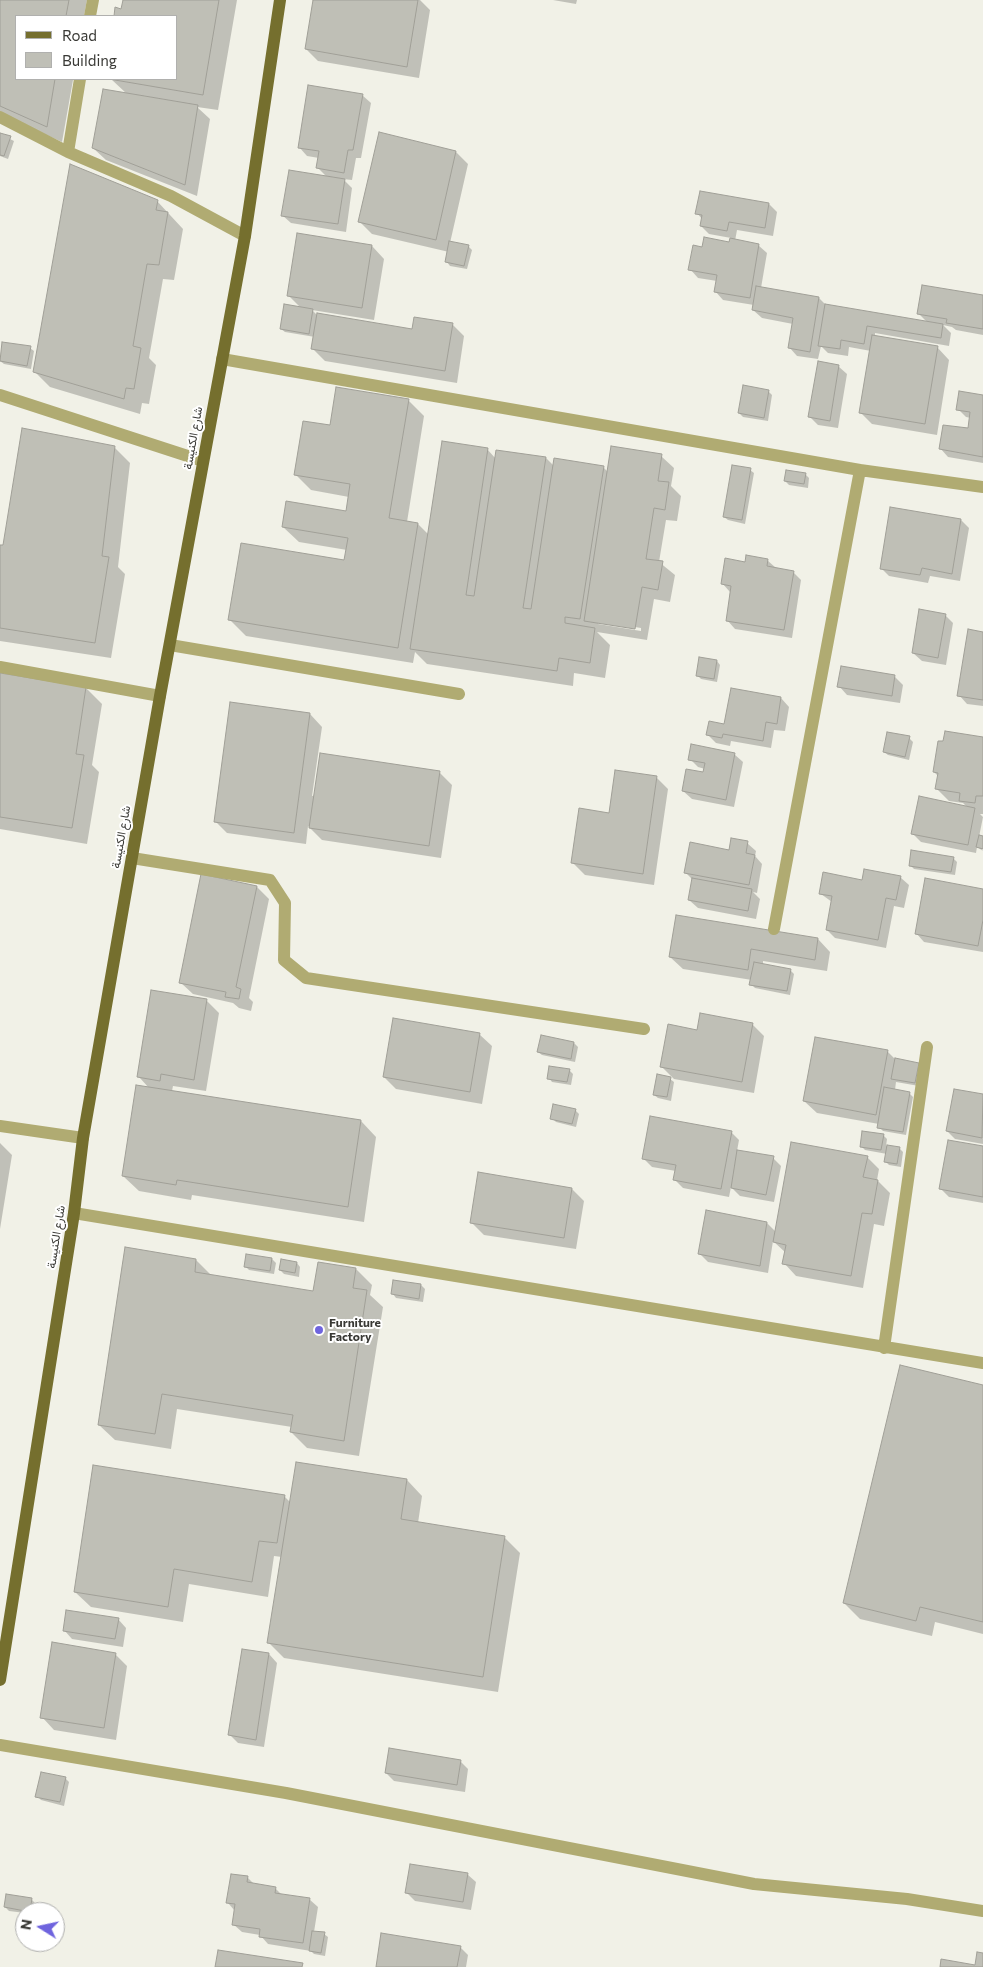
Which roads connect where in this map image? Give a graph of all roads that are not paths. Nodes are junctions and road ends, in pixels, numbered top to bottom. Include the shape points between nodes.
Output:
1 (93, 0) edge
2 (280, 0) edge
3 (90, 15) edge
4 (80, 80) edge
5 (0, 117) edge
6 (68, 152) junction
7 (244, 236) junction
8 (222, 359) junction
9 (0, 396) edge
10 (203, 460) junction
11 (860, 470) junction
12 (983, 487) edge
13 (170, 645) junction
14 (0, 667) edge
15 (459, 694) dead end
16 (160, 696) junction
17 (132, 858) junction
18 (774, 929) dead end
19 (644, 1030) dead end
20 (927, 1047) dead end
21 (0, 1126) edge
22 (83, 1138) junction
23 (74, 1213) junction
24 (884, 1348) junction
25 (983, 1363) edge
26 (0, 1680) edge
27 (0, 1745) edge
28 (983, 1911) edge

1 - 3 street
2 - 7 main road, شارع الكنيسة
4 - 6 street
5 - 6 street
6 - 7 street via 171,196
7 - 8 main road, شارع الكنيسة
8 - 10 main road, شارع الكنيسة
8 - 11 street
9 - 10 street
10 - 13 main road, شارع الكنيسة
11 - 12 street
11 - 18 street
13 - 15 street
13 - 16 main road, شارع الكنيسة
14 - 16 street
16 - 17 main road, شارع الكنيسة
17 - 19 street via 270,880 285,903 284,960 306,978
17 - 22 main road, شارع الكنيسة
20 - 24 street
21 - 22 street
22 - 23 main road, شارع الكنيسة
23 - 24 street
23 - 26 main road, شارع الكنيسة
24 - 25 street
27 - 28 street via 286,1793 754,1884 907,1899

